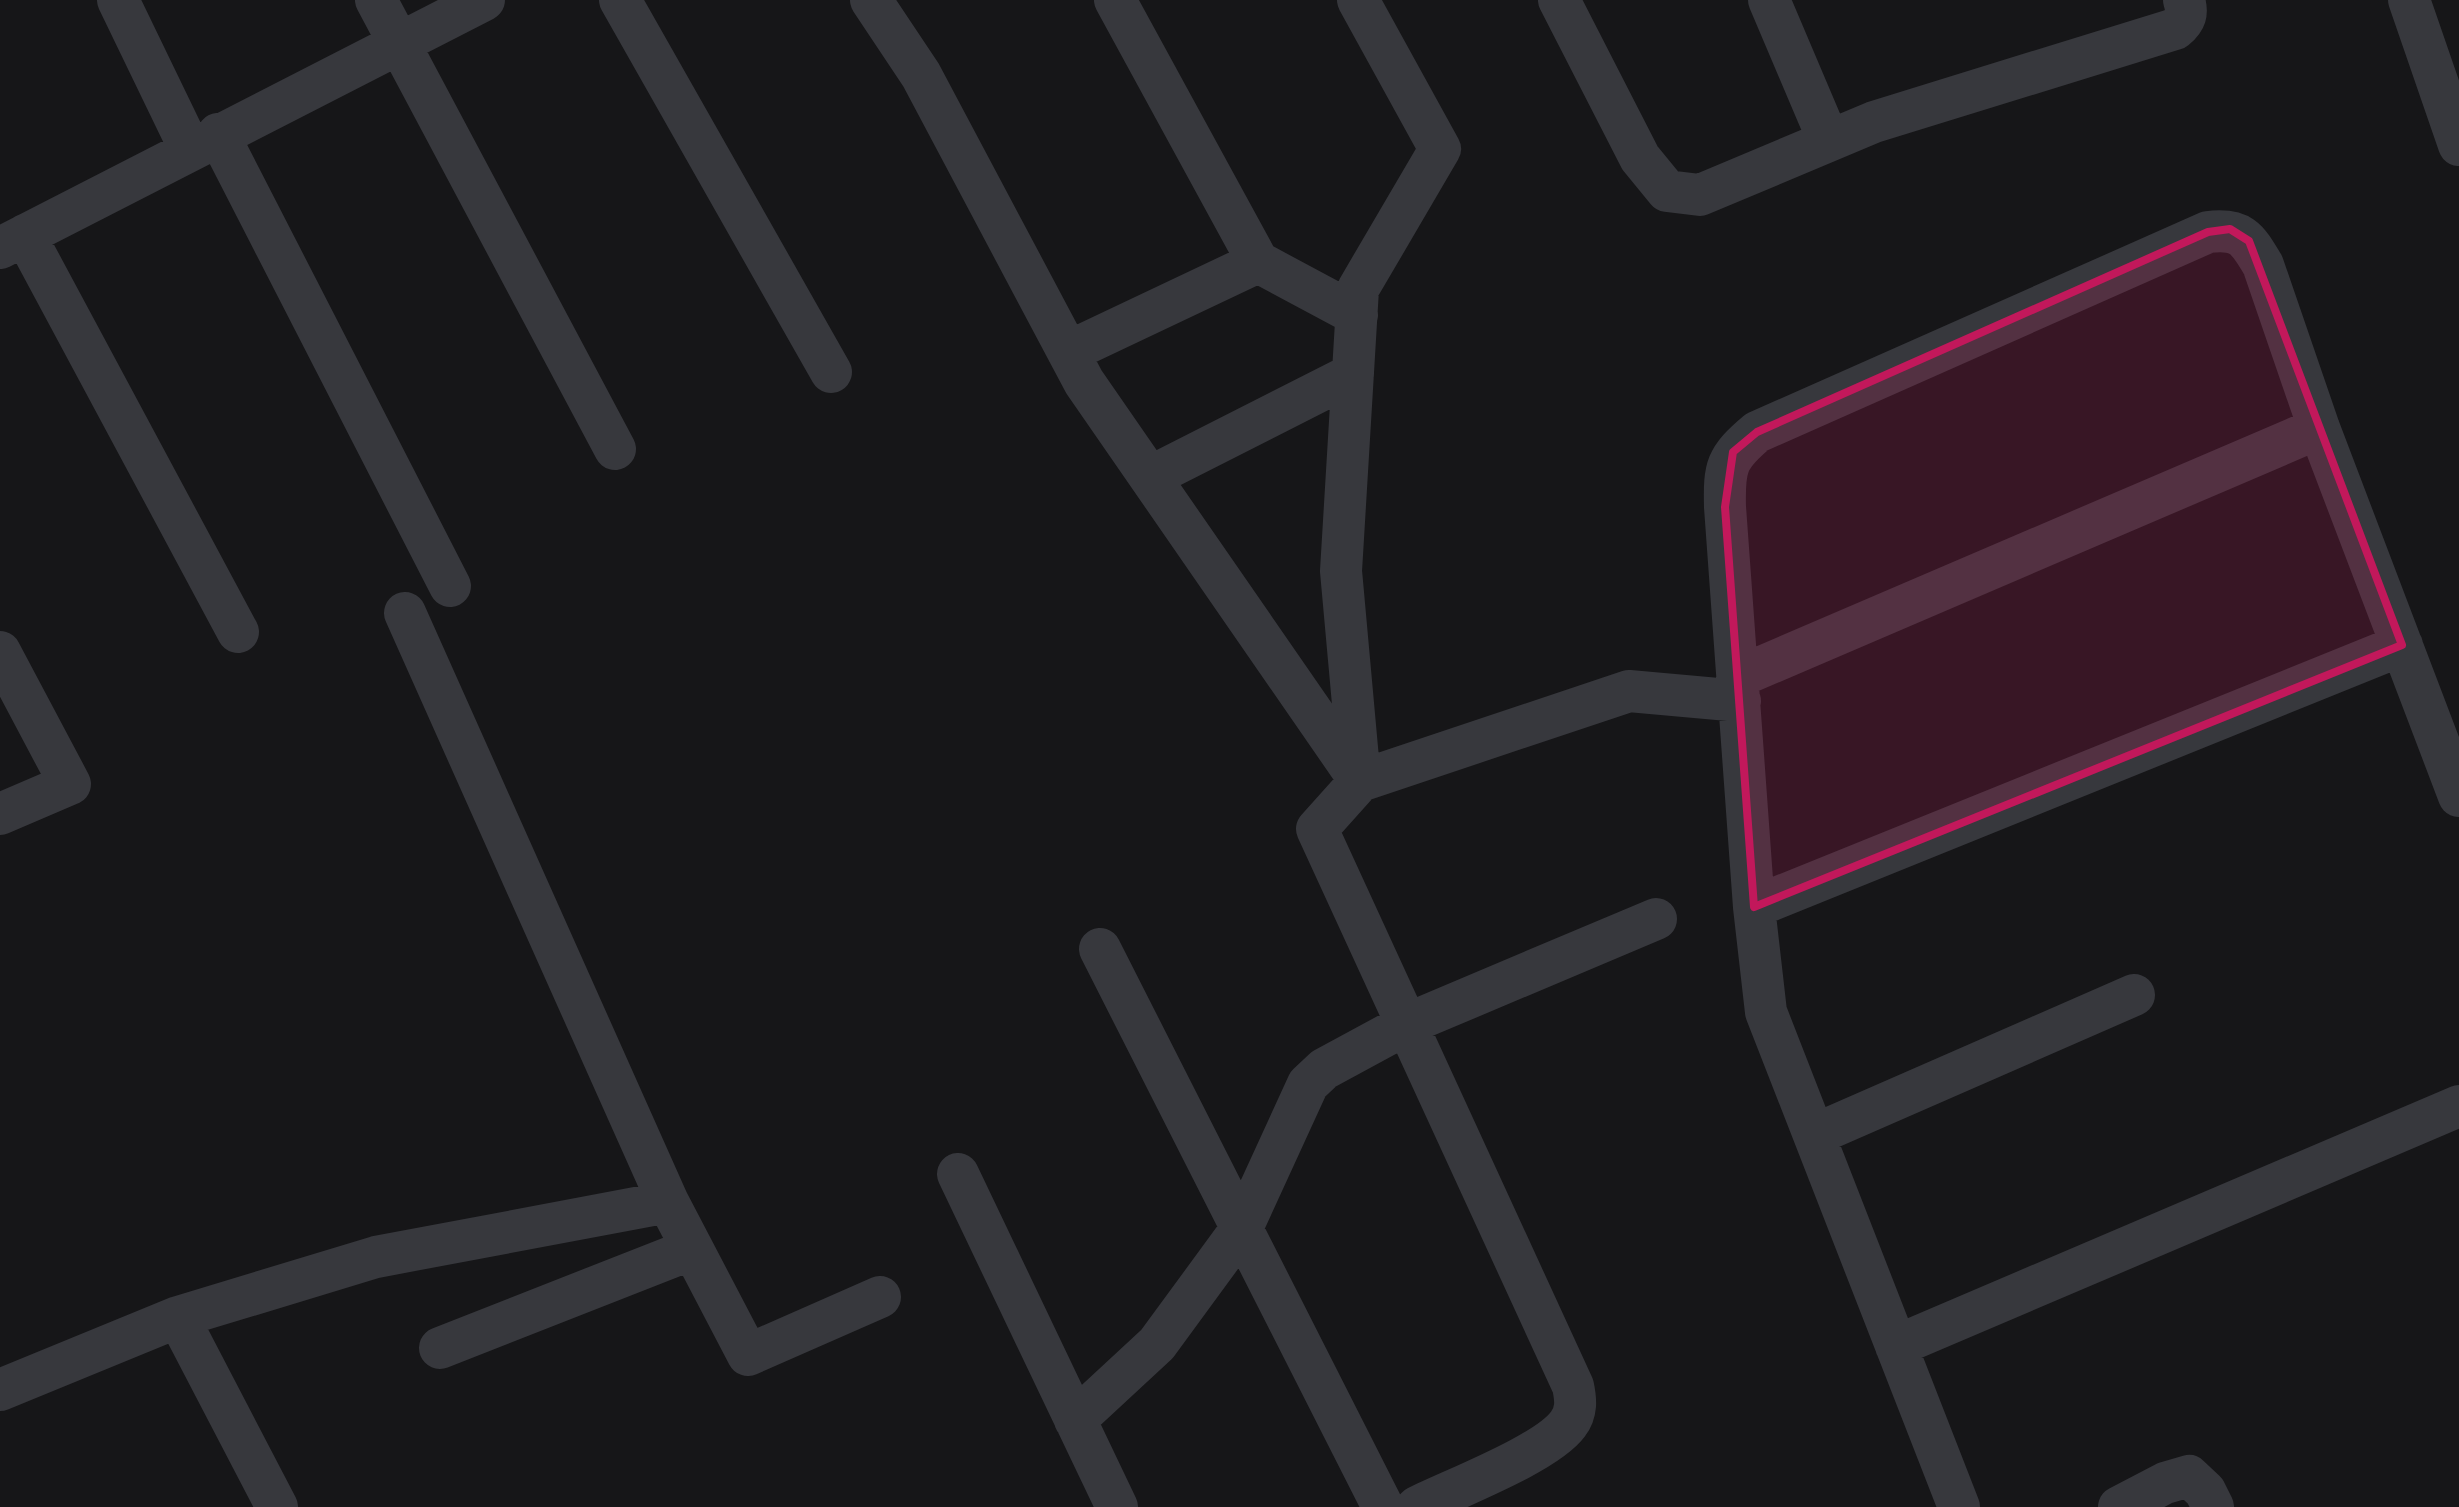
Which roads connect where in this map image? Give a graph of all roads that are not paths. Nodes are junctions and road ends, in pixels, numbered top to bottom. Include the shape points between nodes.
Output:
1 (118, 0) edge
2 (376, 0) edge
3 (484, 0) edge
4 (620, 0) edge
5 (871, 0) edge
6 (1115, 0) edge
7 (1358, 0) edge
8 (1558, 0) edge
9 (1769, 0) edge
10 (2184, 0) edge
11 (2409, 0) edge
12 (400, 45) junction
13 (1828, 139) junction
14 (204, 141) junction
15 (2459, 146) edge
16 (12, 241) edge
17 (1258, 262) junction
18 (1357, 314) junction
19 (1068, 352) junction
20 (831, 372) dead end
21 (1353, 374) junction
22 (2318, 428) junction
23 (615, 448) dead end
24 (1150, 477) junction
25 (450, 586) dead end
26 (405, 613) dead end
27 (238, 632) dead end
28 (2402, 645) junction
29 (0, 652) edge
30 (1739, 689) junction
31 (1360, 781) junction
32 (2459, 796) edge
33 (0, 814) edge
34 (1754, 907) junction
35 (1656, 919) dead end
36 (1100, 949) dead end
37 (2134, 994) dead end
38 (1407, 1024) junction
39 (2459, 1106) edge
40 (1814, 1135) junction
41 (958, 1174) dead end
42 (668, 1202) junction
43 (1242, 1228) junction
44 (692, 1249) junction
45 (880, 1297) dead end
46 (178, 1317) junction
47 (1896, 1346) junction
48 (440, 1348) dead end
49 (0, 1390) edge
50 (1075, 1420) junction
51 (277, 1507) edge
52 (1116, 1507) edge
53 (1384, 1507) edge
54 (1417, 1507) edge
55 (1958, 1507) edge
56 (2120, 1507) edge
57 (2213, 1507) edge

1 - 14 street
2 - 12 street
3 - 12 street
4 - 20 street
5 - 19 street via 921,75
6 - 17 street
7 - 18 street via 1440,149 1358,289
8 - 13 street via 1640,158 1667,191 1700,195
9 - 13 street
10 - 13 street via 2184,21 2175,29
11 - 15 street
12 - 14 street
12 - 23 street
14 - 16 street
14 - 25 street
16 - 27 street
17 - 18 street
17 - 19 street
18 - 21 street
19 - 24 street
21 - 24 street
21 - 31 street via 1342,570
22 - 28 street
22 - 30 street
22 - 30 street via 2263,265 2249,241 2230,229 2208,232 1756,432 1733,452 1724,474
24 - 31 street
26 - 42 street
28 - 32 street
28 - 34 street
29 - 33 street via 70,784
30 - 31 street via 1629,691
30 - 34 street
31 - 38 street via 1317,830
34 - 40 street via 1766,1012
35 - 38 street
36 - 43 street
37 - 40 street
38 - 43 street via 1308,1084
38 - 54 street via 1574,1386 1576,1404 1569,1423 1539,1447
39 - 47 street
40 - 47 street
41 - 50 street
42 - 44 street
42 - 46 street via 376,1257
43 - 50 street via 1157,1344
43 - 53 street
44 - 45 street via 748,1355
44 - 48 street
46 - 49 street
46 - 51 street
47 - 55 street
50 - 52 street
56 - 57 street via 2189,1476

